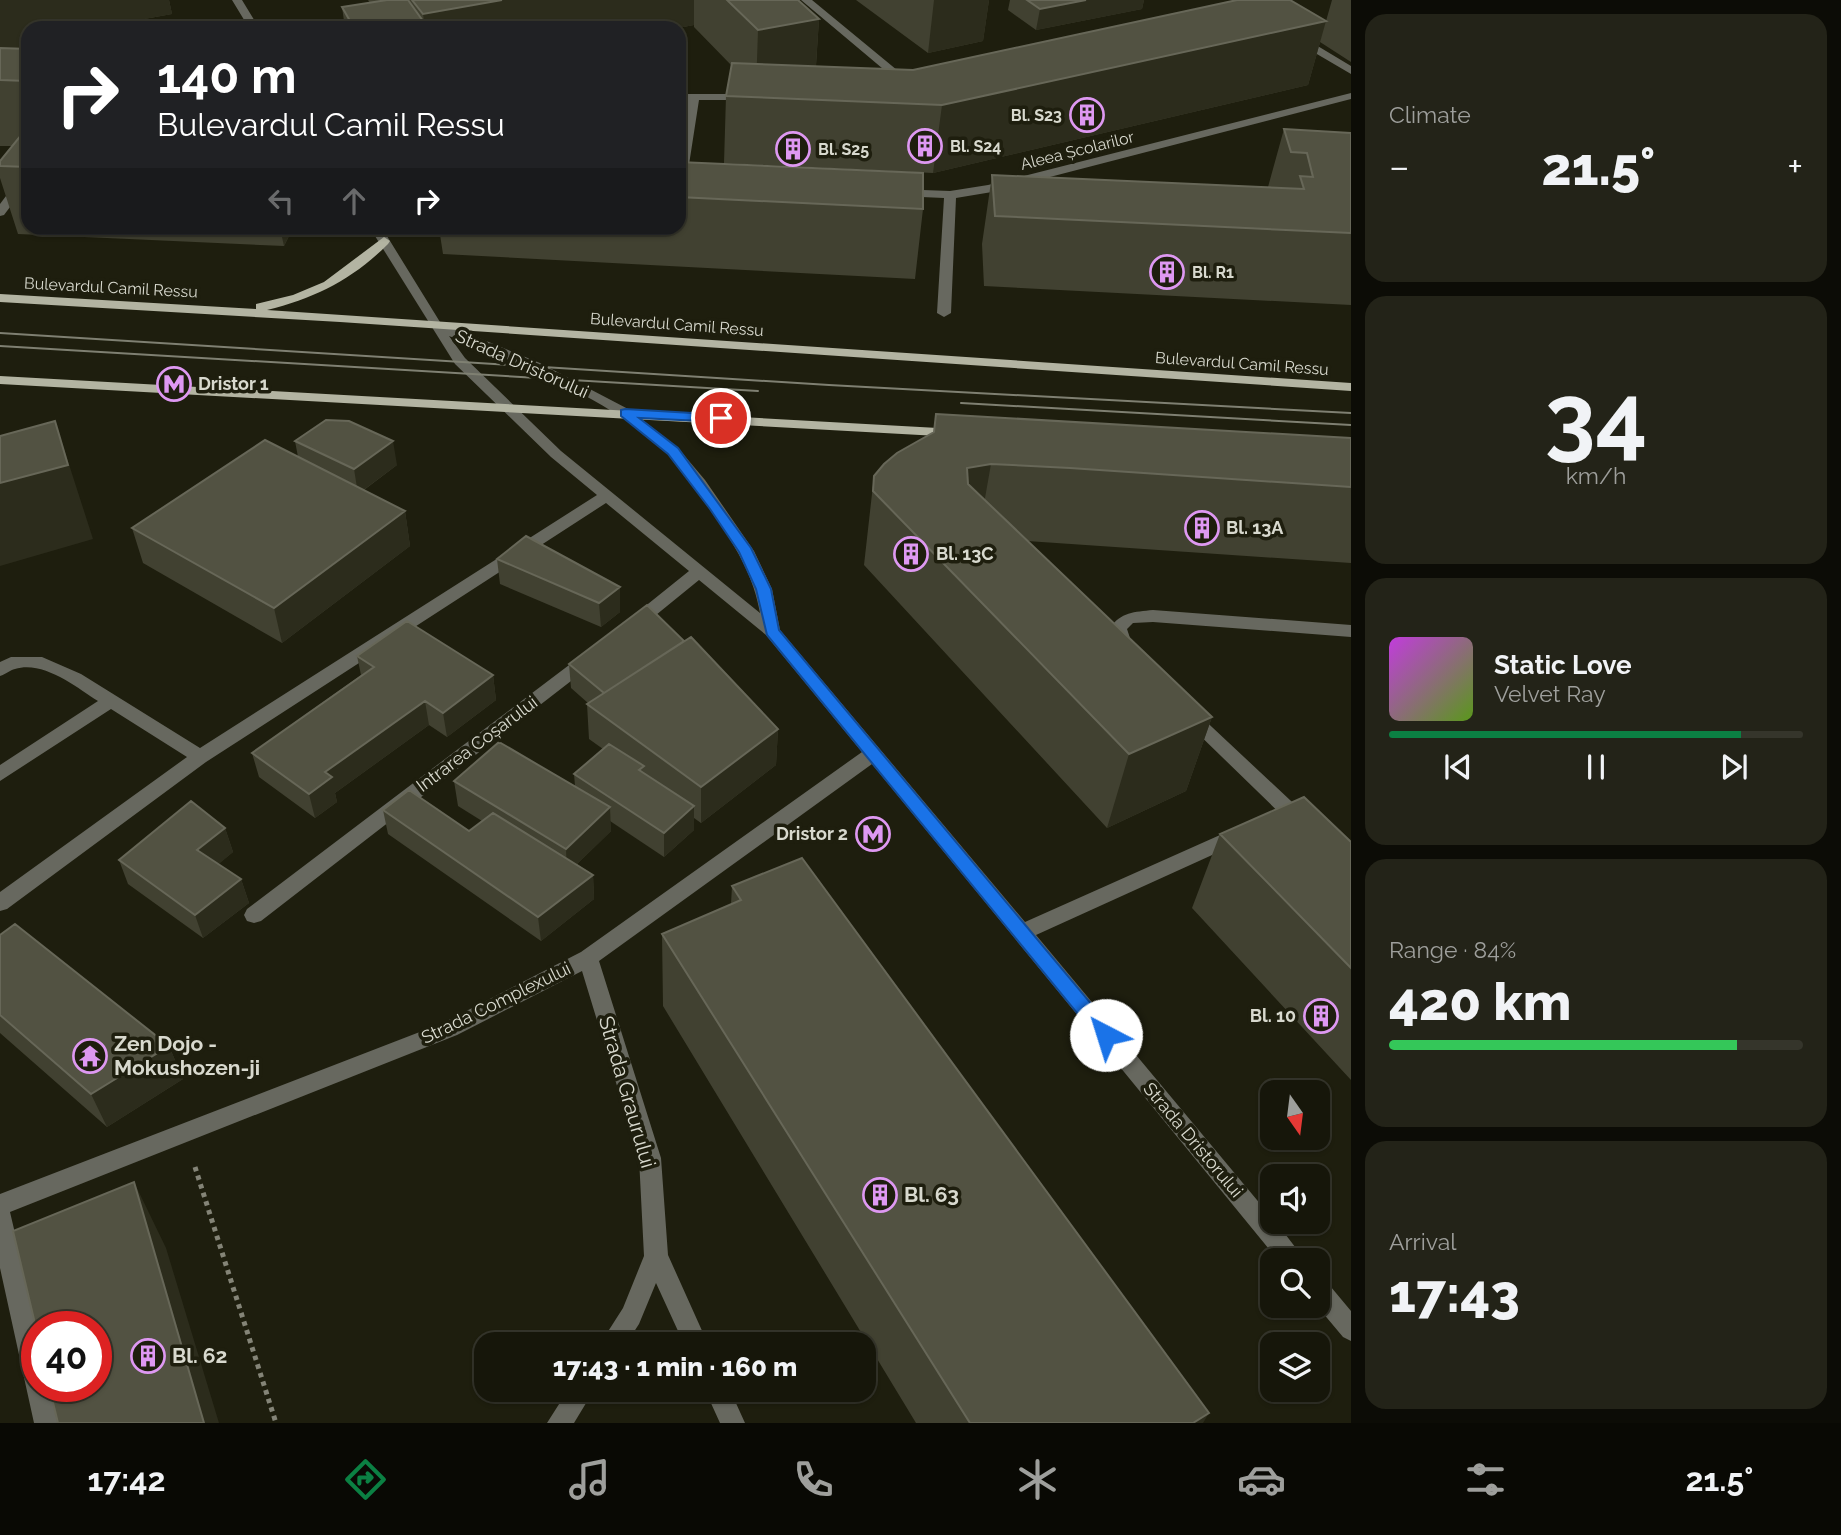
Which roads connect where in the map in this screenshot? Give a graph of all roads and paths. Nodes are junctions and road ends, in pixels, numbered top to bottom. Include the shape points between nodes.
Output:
1 (237, 0) edge
2 (806, 0) edge
3 (382, 19) edge
4 (250, 21) edge
5 (370, 21) edge
6 (1292, 35) edge
7 (1351, 71) edge
8 (912, 74) edge
9 (900, 77) junction
10 (886, 79) edge
11 (1351, 96) edge
12 (686, 97) edge
13 (694, 97) junction
14 (753, 97) edge
15 (686, 143) edge
16 (9, 172) dead end
17 (21, 173) edge
18 (21, 184) edge
19 (686, 184) edge
20 (693, 184) edge
21 (883, 192) edge
22 (950, 195) junction
23 (0, 212) edge
24 (380, 235) edge
25 (384, 241) junction
26 (0, 298) edge
27 (236, 311) junction
28 (944, 313) dead end
29 (435, 325) junction
30 (0, 380) edge
31 (1351, 387) edge
32 (506, 406) junction
33 (625, 413) junction
34 (972, 434) edge
35 (606, 496) junction
36 (701, 571) junction
37 (772, 631) junction
38 (1351, 631) edge
39 (620, 634) edge
40 (598, 651) edge
41 (1133, 662) edge
42 (0, 670) edge
43 (111, 701) junction
44 (1176, 702) edge
45 (872, 754) junction
46 (200, 757) junction
47 (0, 774) edge
48 (1252, 829) edge
49 (1316, 836) edge
50 (0, 903) edge
51 (254, 915) dead end
52 (1021, 933) junction
53 (588, 958) junction
54 (184, 1133) junction
55 (0, 1205) edge
56 (0, 1216) edge
57 (1283, 1248) edge
58 (656, 1256) junction
59 (1330, 1304) edge
60 (21, 1311) edge
61 (1351, 1329) edge
62 (620, 1332) edge
63 (691, 1332) edge
64 (41, 1402) edge
65 (574, 1402) edge
66 (723, 1402) edge
67 (46, 1423) edge
68 (276, 1423) edge
69 (559, 1423) edge
70 (733, 1423) edge

1 - 4 street
2 - 9 street
3 - 5 street
6 - 7 street
8 - 9 street
9 - 10 street
11 - 22 street, Aleea Școlarilor
12 - 13 street
13 - 14 street
13 - 15 street
16 - 17 street
18 - 23 street
19 - 20 street
21 - 22 street, Aleea Școlarilor
22 - 28 street
24 - 25 street
25 - 27 main road via 335,283 284,302
25 - 29 street
26 - 27 main road, Bulevardul Camil Ressu
27 - 29 main road, Bulevardul Camil Ressu
29 - 31 main road, Bulevardul Camil Ressu
29 - 32 street, Strada Dristorului via 460,361
29 - 33 street, Strada Dristorului via 535,366
30 - 32 main road
32 - 33 main road
32 - 35 street, Strada Dristorului
33 - 34 main road
33 - 37 street, Strada Dristorului via 673,451 746,551 764,589
35 - 36 street, Strada Dristorului
35 - 46 street
36 - 37 street, Strada Dristorului
36 - 39 street
37 - 45 street, Strada Dristorului
38 - 41 street via 1129,618 1118,628
40 - 51 street, Intrarea Coșarului
42 - 43 street via 11,663 36,661
43 - 46 street
43 - 47 street
44 - 49 street via 1284,814
45 - 52 street, Strada Dristorului
45 - 53 street, Strada Complexului
46 - 50 street
48 - 52 street
52 - 57 street, Strada Dristorului
53 - 54 street, Strada Complexului via 450,1030
53 - 58 street, Strada Graurului via 650,1158
54 - 55 street, Strada Complexului
54 - 68 path
56 - 60 street
58 - 62 street, Strada Graurului
58 - 63 street
59 - 61 street
64 - 67 street
65 - 69 street
66 - 70 street

